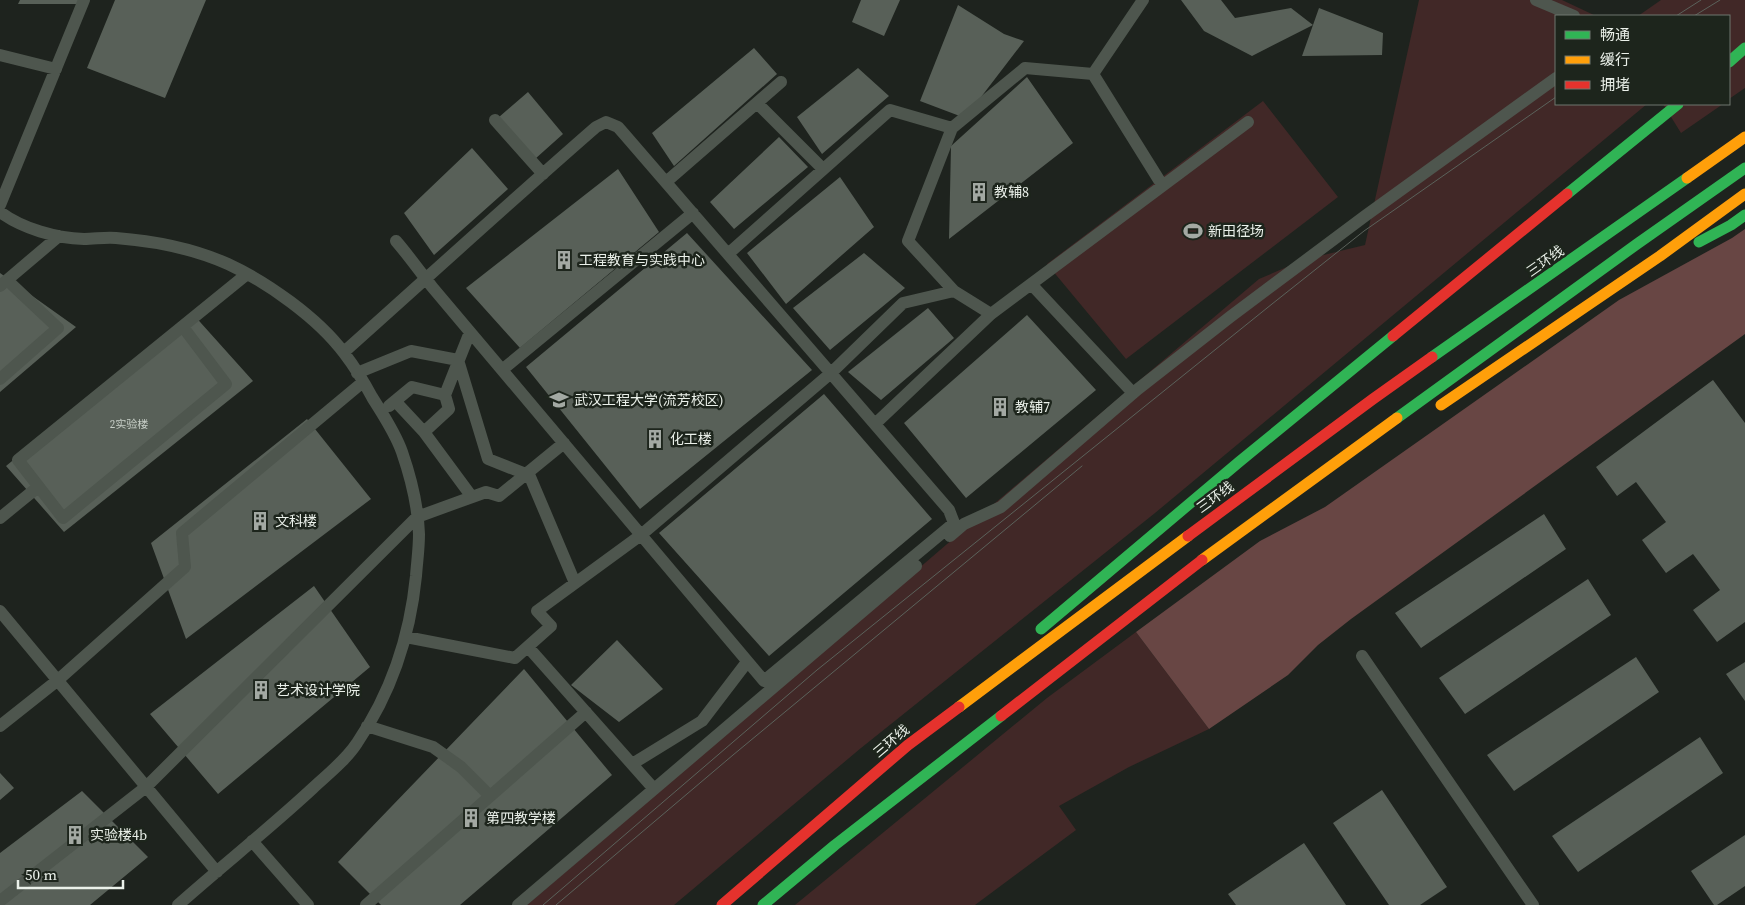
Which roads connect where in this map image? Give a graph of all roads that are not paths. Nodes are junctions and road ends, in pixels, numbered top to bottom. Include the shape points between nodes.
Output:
1 (84, 0) edge
2 (1143, 0) edge
3 (1536, 0) edge
4 (1572, 15) edge
5 (1745, 48) edge
6 (0, 54) edge
7 (1730, 61) edge
8 (56, 69) junction
9 (1093, 74) junction
10 (1555, 79) edge
11 (781, 82) dead end
12 (757, 103) junction
13 (1676, 105) edge
14 (495, 120) dead end
15 (1248, 122) dead end
16 (1745, 124) edge
17 (952, 128) junction
18 (1745, 137) edge
19 (1745, 168) edge
20 (823, 169) junction
21 (542, 174) junction
22 (1159, 180) dead end
23 (666, 182) junction
24 (1745, 194) edge
25 (0, 205) edge
26 (1646, 208) junction
27 (0, 212) edge
28 (693, 213) junction
29 (1745, 215) edge
30 (59, 236) junction
31 (396, 241) dead end
32 (728, 254) junction
33 (247, 274) junction
34 (426, 279) junction
35 (3, 283) edge
36 (1031, 284) junction
37 (1618, 285) junction
38 (954, 291) junction
39 (991, 314) junction
40 (182, 327) junction
41 (470, 332) junction
42 (344, 352) junction
43 (458, 360) junction
44 (502, 370) junction
45 (831, 373) junction
46 (360, 377) junction
47 (0, 379) edge
48 (1133, 393) junction
49 (445, 395) junction
50 (396, 402) junction
51 (1435, 409) dead end
52 (381, 412) junction
53 (875, 424) junction
54 (424, 432) junction
55 (564, 443) junction
56 (527, 473) junction
57 (38, 487) junction
58 (1311, 495) dead end
59 (472, 497) junction
60 (417, 517) junction
61 (0, 518) edge
62 (641, 536) junction
63 (1228, 542) junction
64 (575, 584) junction
65 (0, 611) edge
66 (1036, 634) dead end
67 (406, 637) junction
68 (528, 647) junction
69 (1021, 647) dead end
70 (1362, 656) dead end
71 (747, 662) junction
72 (58, 680) junction
73 (586, 712) junction
74 (702, 721) junction
75 (0, 726) edge
76 (367, 726) junction
77 (716, 736) junction
78 (908, 745) junction
79 (632, 764) junction
80 (146, 787) junction
81 (654, 789) junction
82 (490, 796) junction
83 (252, 841) junction
84 (217, 872) junction
85 (0, 901) edge
86 (178, 905) edge
87 (308, 905) edge
88 (366, 905) edge
89 (518, 905) edge
90 (722, 905) edge
91 (763, 905) edge
92 (1533, 905) edge

1 - 8 street
2 - 9 street
3 - 4 street
5 - 7 highway
6 - 8 street
8 - 25 street
9 - 17 street via 1025,68
9 - 22 street
10 - 48 street via 1365,216
11 - 12 street
12 - 20 street
12 - 23 street
13 - 66 highway via 1239,462
14 - 21 street
15 - 36 street
16 - 26 highway
17 - 20 street via 890,110
17 - 38 street via 908,241
18 - 26 highway, 三环线
19 - 63 highway
20 - 32 street
21 - 23 street via 606,122 618,127
21 - 34 street
23 - 28 street
24 - 37 highway
26 - 78 highway, 三环线 via 1373,399
27 - 30 street
28 - 32 street
28 - 44 street
29 - 37 highway
30 - 33 street via 165,244 196,251
30 - 35 street
31 - 34 street
32 - 45 street
33 - 40 street
33 - 42 street via 298,308
34 - 41 street
34 - 42 street
35 - 47 street via 58,328
36 - 39 street
36 - 48 street
37 - 51 highway
38 - 39 street
38 - 45 street via 903,303
39 - 53 street
40 - 57 street via 18,460
40 - 57 street via 226,384 63,518
41 - 43 street
41 - 44 street
42 - 46 street
43 - 46 street via 411,351
43 - 49 street
43 - 56 street via 488,459
44 - 55 street
45 - 53 street
45 - 62 street
46 - 52 street
46 - 72 street via 182,533 185,567
48 - 77 street via 1001,507 964,524
49 - 50 street via 412,387
49 - 54 street via 449,409
50 - 52 street
50 - 54 street
52 - 60 street via 402,450
53 - 71 street via 949,510 954,523 764,681
54 - 59 street
55 - 56 street
55 - 62 street
56 - 59 street via 499,496 486,492
56 - 64 street
57 - 61 street
58 - 63 highway
59 - 60 street
60 - 67 street via 419,554
60 - 80 street
62 - 64 street
62 - 71 street
63 - 91 highway via 835,845
64 - 68 street via 537,611 551,626
65 - 72 street
67 - 68 street via 514,658
67 - 76 street via 382,700
68 - 73 street
69 - 78 highway
70 - 92 street
71 - 74 street
72 - 75 street
72 - 80 street
73 - 79 street
73 - 82 street
74 - 77 street
74 - 79 street
76 - 82 street via 432,747 460,767
76 - 83 street via 338,765
77 - 81 street
78 - 90 highway, 三环线
79 - 81 street
80 - 84 street
80 - 85 street
81 - 89 street
82 - 88 street
83 - 84 street
83 - 87 street
84 - 86 street

